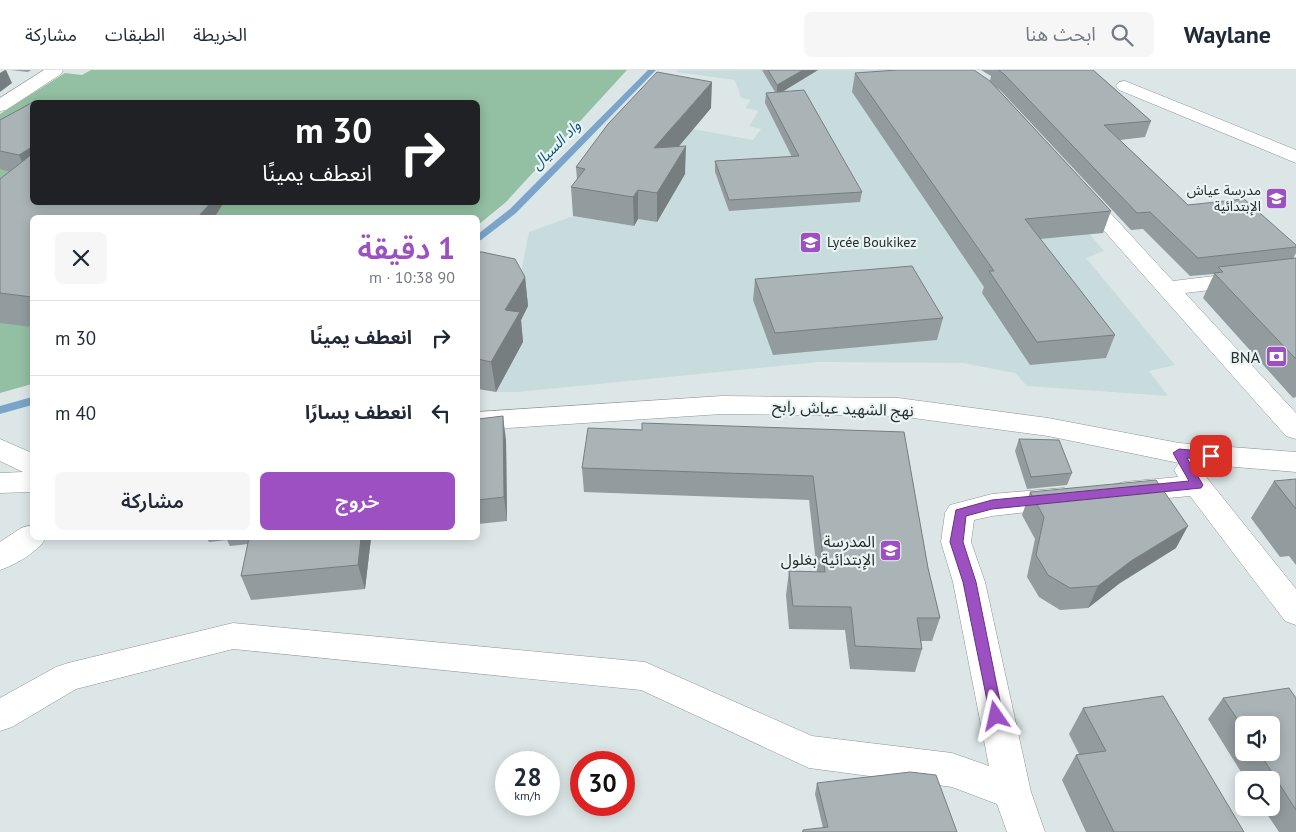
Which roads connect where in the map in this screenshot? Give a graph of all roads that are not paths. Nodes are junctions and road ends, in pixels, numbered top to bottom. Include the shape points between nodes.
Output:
1 (55, 70) edge
2 (20, 77) dead end
3 (39, 80) junction
4 (1125, 86) dead end
5 (0, 106) edge
6 (1296, 157) edge
7 (1067, 178) edge
8 (1296, 273) edge
9 (1168, 288) junction
10 (480, 421) edge
11 (1296, 430) edge
12 (1179, 453) junction
13 (1296, 462) edge
14 (30, 482) edge
15 (0, 483) edge
16 (1197, 485) junction
17 (30, 537) edge
18 (0, 558) edge
19 (1296, 612) edge
20 (0, 716) edge
21 (1012, 792) junction
22 (1026, 832) edge

1 - 3 street
2 - 3 street
3 - 5 street
4 - 6 street
7 - 9 street
8 - 9 street
9 - 11 street
10 - 12 street, نهج الشهيد عياش رابح via 722,405 898,407 1048,428
12 - 13 street, نهج الشهيد عياش رابح
12 - 16 street
14 - 15 street
16 - 19 street
16 - 21 street via 992,505 960,513 956,542 969,582
17 - 18 street
20 - 21 street via 68,677 233,636 645,676 809,752 952,770
21 - 22 street

